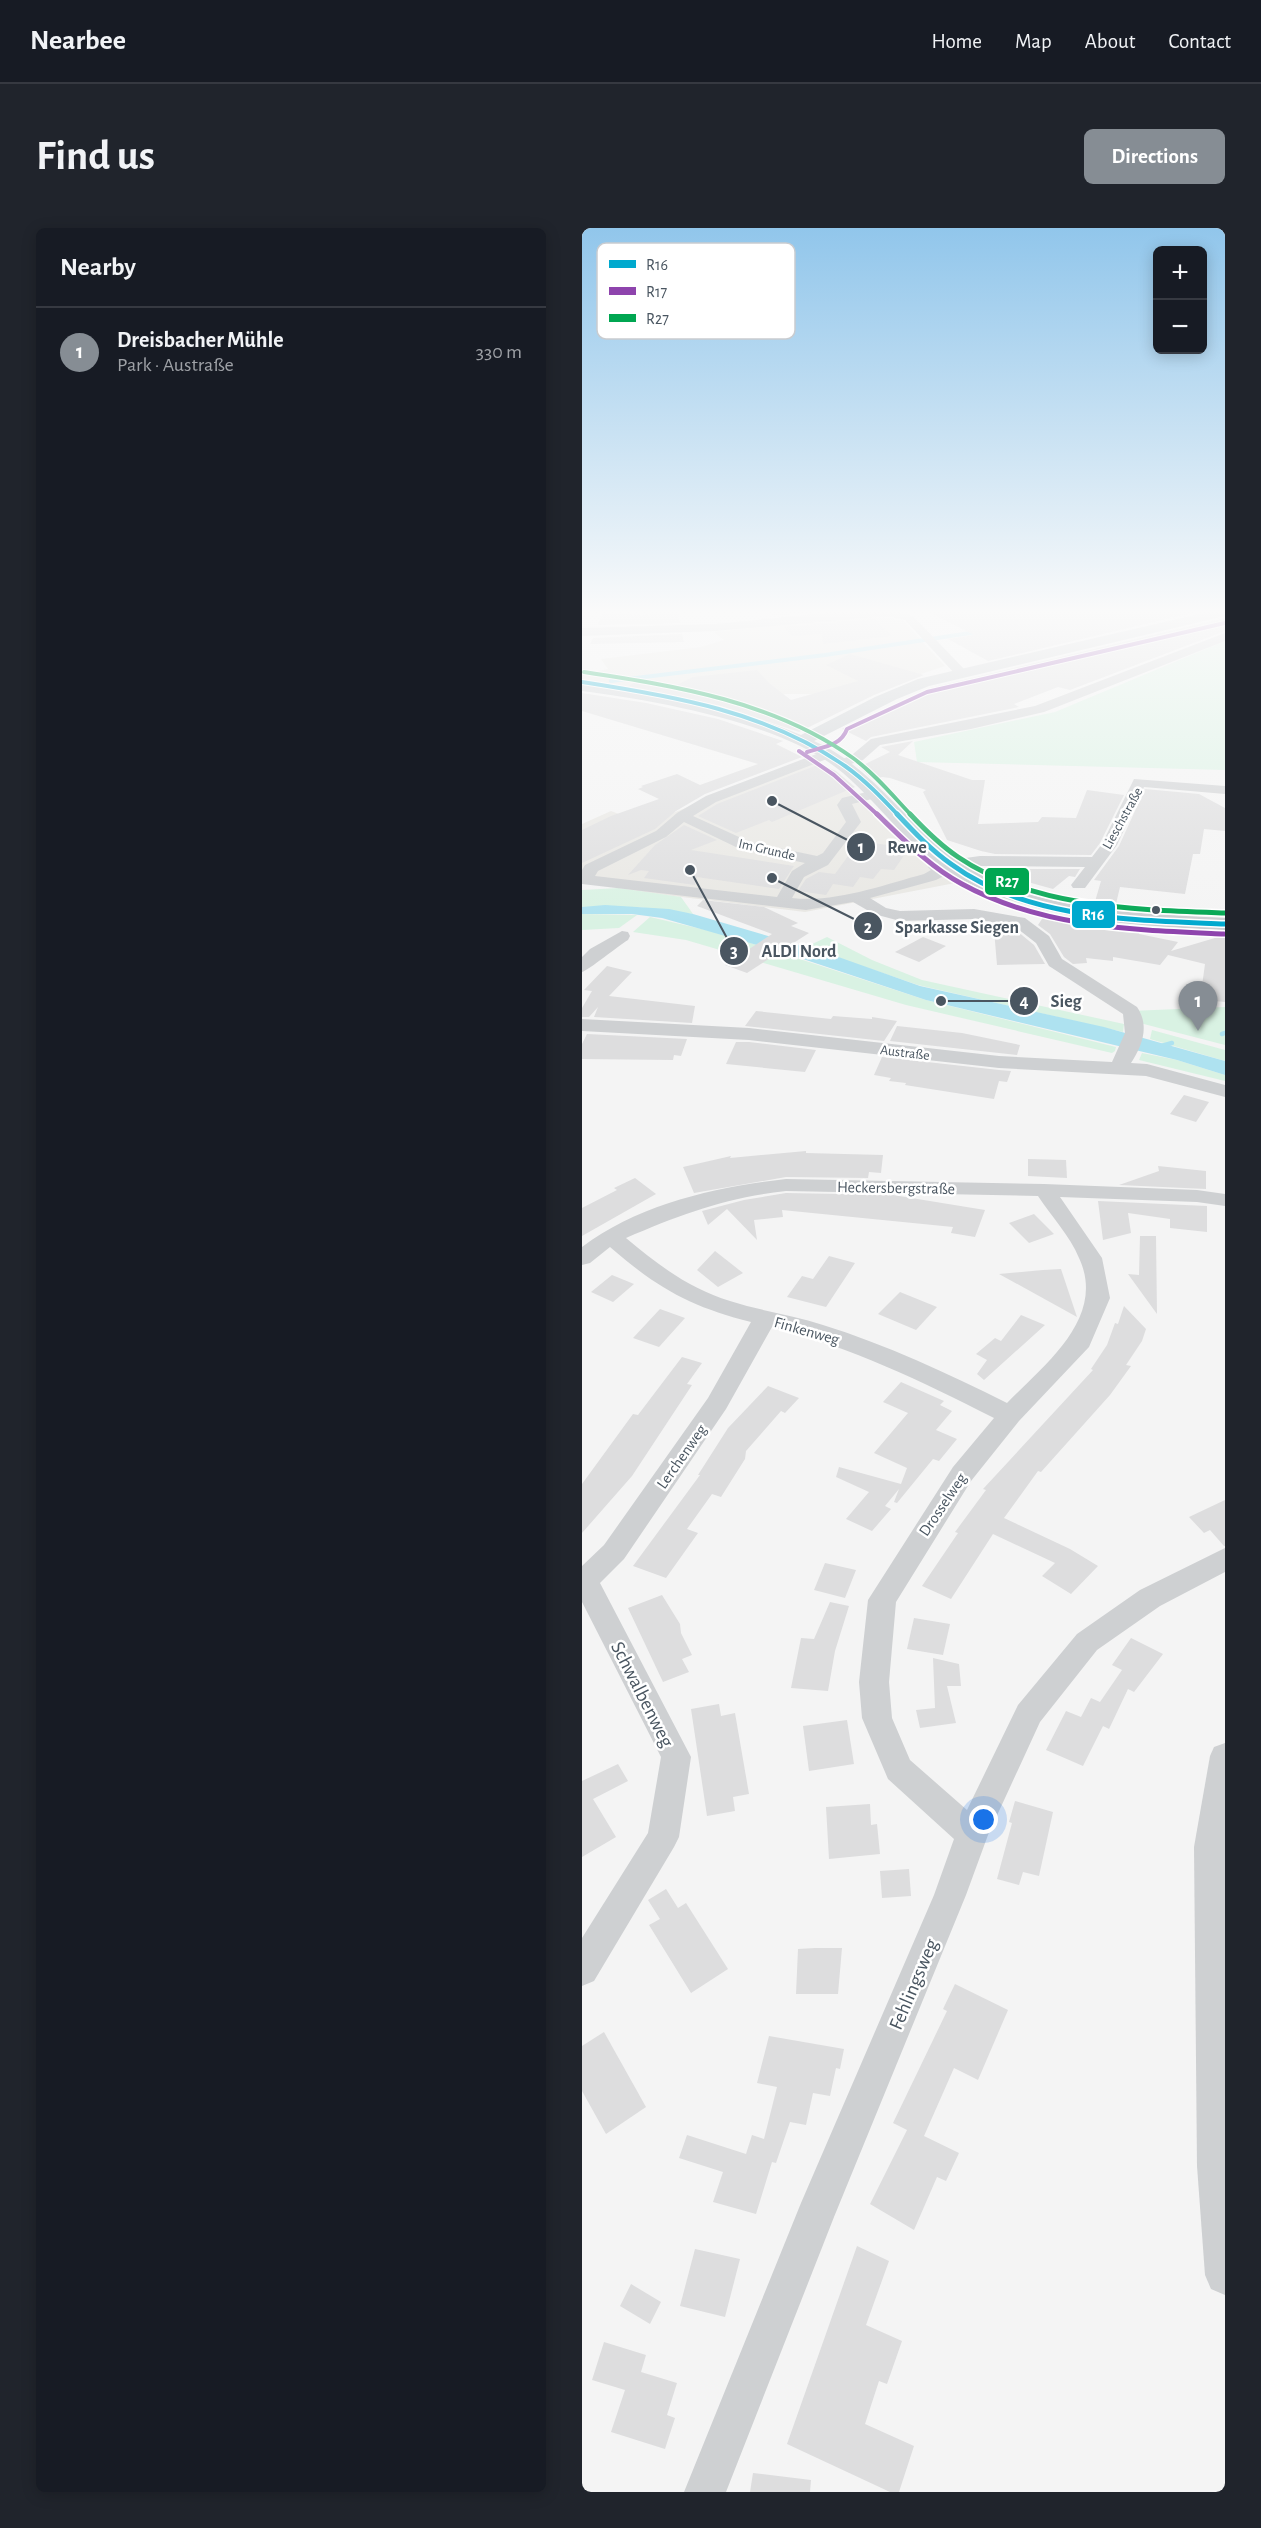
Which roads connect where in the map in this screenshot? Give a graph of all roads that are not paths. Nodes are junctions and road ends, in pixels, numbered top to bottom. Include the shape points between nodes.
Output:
1 (724, 714) edge
2 (851, 714) edge
3 (1019, 714) edge
4 (829, 725) junction
5 (768, 728) junction
6 (804, 742) junction
7 (834, 759) junction
8 (1225, 790) edge
9 (875, 794) junction
10 (682, 816) junction
11 (822, 862) junction
12 (1094, 862) junction
13 (952, 866) junction
14 (584, 879) edge
15 (1079, 885) dead end
16 (856, 897) junction
17 (781, 903) junction
18 (1225, 924) edge
19 (622, 936) dead end
20 (582, 967) edge
21 (582, 1025) edge
22 (1122, 1061) junction
23 (1225, 1091) edge
24 (1044, 1190) junction
25 (1225, 1200) edge
26 (611, 1236) junction
27 (582, 1258) edge
28 (765, 1318) junction
29 (1010, 1415) junction
30 (1225, 1559) edge
31 (583, 1582) edge
32 (1225, 1756) edge
33 (972, 1834) junction
34 (582, 1969) edge
35 (1225, 2276) edge
36 (705, 2492) edge

1 - 5 main road
2 - 4 main road
3 - 7 street via 876,742 858,757
4 - 5 main road
4 - 6 main road via 836,729 829,735
5 - 6 main road
6 - 7 main road
7 - 9 main road
7 - 10 street via 711,799
8 - 12 street, Lieschstraße via 1139,782 1109,845
9 - 11 street, Im Grunde via 847,801 844,805 854,822
9 - 13 main road
10 - 11 street, Im Grunde via 745,846
10 - 14 street via 661,834 591,868
11 - 17 street, Im Grunde via 798,874
12 - 13 street, Lieschstraße via 980,861
12 - 15 street, Lieschstraße
13 - 16 street, Lieschstraße via 930,877
13 - 18 main road via 995,888 1061,908 1098,915
14 - 17 street, Lieschstraße
16 - 17 street, Lieschstraße via 806,905
16 - 22 street via 880,911 900,916 974,914 1018,922 1043,940 1055,962 1124,1004 1136,1022 1136,1030
19 - 20 street
21 - 22 street, Austraße via 749,1034 999,1062
22 - 23 street, Austraße
24 - 25 street, Heckersbergstraße
24 - 26 street, Heckersbergstraße via 786,1185 742,1190 683,1206
24 - 29 street, Drosselweg via 1090,1258 1099,1298 1081,1341
26 - 27 street, Heckersbergstraße
26 - 28 street, Finkenweg via 676,1287 722,1307
28 - 29 street, Finkenweg via 814,1330 906,1363
28 - 31 street, Lerchenweg via 717,1403 614,1552
29 - 33 street, Drosselweg via 962,1474 882,1600 874,1682 877,1719 899,1769
30 - 33 street, Fehlingsweg via 1150,1598 1087,1642 1029,1714
31 - 34 street, Schwalbenweg via 676,1758 663,1838
32 - 35 street via 1210,1846 1216,2166
33 - 36 street, Fehlingsweg

